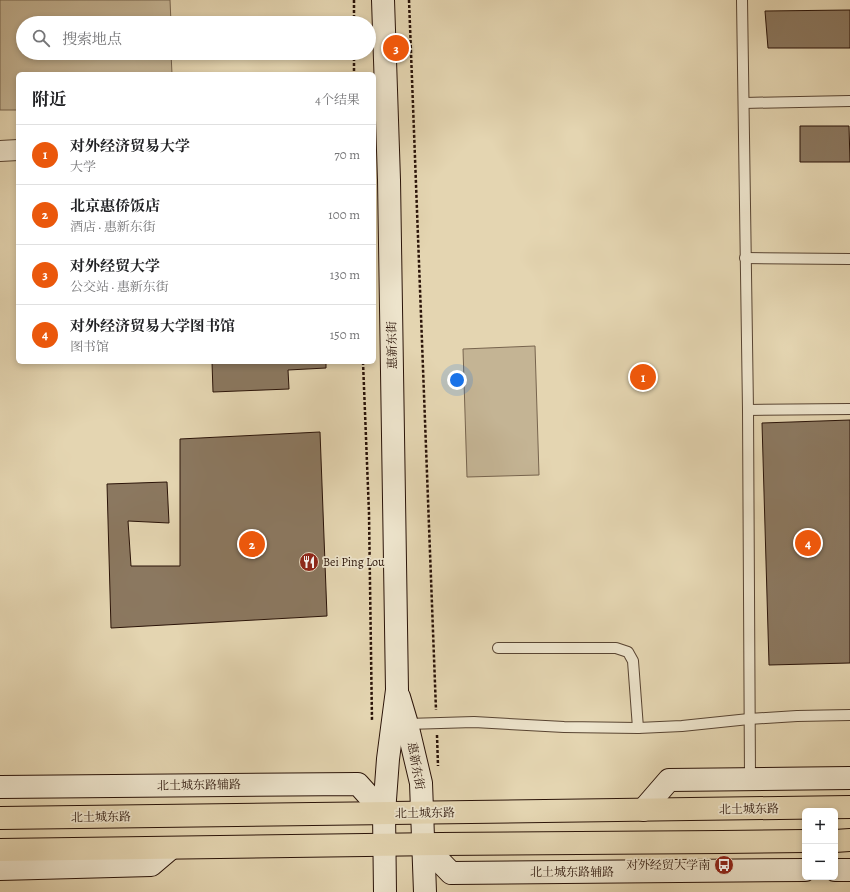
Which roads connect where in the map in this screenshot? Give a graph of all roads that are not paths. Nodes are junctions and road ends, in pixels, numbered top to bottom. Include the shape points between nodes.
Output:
1 (382, 0) edge
2 (742, 0) edge
3 (850, 101) edge
4 (744, 103) junction
5 (381, 144) edge
6 (16, 150) edge
7 (0, 151) edge
8 (745, 258) junction
9 (850, 259) edge
10 (850, 409) edge
11 (748, 410) junction
12 (498, 648) dead end
13 (398, 690) junction
14 (850, 715) edge
15 (749, 718) junction
16 (407, 724) junction
17 (638, 728) junction
18 (850, 778) edge
19 (750, 779) junction
20 (0, 787) edge
21 (850, 807) edge
22 (643, 810) junction
23 (384, 813) junction
24 (422, 813) junction
25 (0, 818) edge
26 (850, 840) edge
27 (802, 841) edge
28 (838, 841) edge
29 (423, 844) junction
30 (385, 845) junction
31 (171, 848) junction
32 (0, 850) edge
33 (0, 869) edge
34 (802, 870) edge
35 (838, 870) edge
36 (850, 870) edge
37 (385, 892) edge
38 (425, 892) edge

1 - 5 street, 惠新东街
2 - 4 lane
3 - 4 lane
4 - 8 lane
5 - 13 street, 惠新东街
6 - 7 street
8 - 9 lane
8 - 11 lane
10 - 11 lane
11 - 15 lane
12 - 17 lane via 616,648 628,652 633,661
13 - 16 street, 惠新东街
13 - 23 street, 惠新东街 via 388,759
14 - 15 lane
15 - 17 lane
15 - 19 lane
16 - 17 lane via 474,722
16 - 24 street, 惠新东街 via 421,783
18 - 19 street
19 - 22 street via 668,780
20 - 23 street, 北土城东路辅路 via 358,784
21 - 22 main road, 北土城东路
22 - 24 main road, 北土城东路
23 - 24 main road, 北土城东路
23 - 25 main road, 北土城东路
23 - 30 street, 惠新东街
24 - 29 street, 惠新东街
26 - 28 main road
27 - 29 main road
29 - 30 main road
29 - 34 street, 北土城东路辅路 via 451,873
29 - 38 street, 惠新东街
30 - 31 main road
30 - 37 street, 惠新东街
31 - 32 main road
31 - 33 street via 151,865
35 - 36 street

